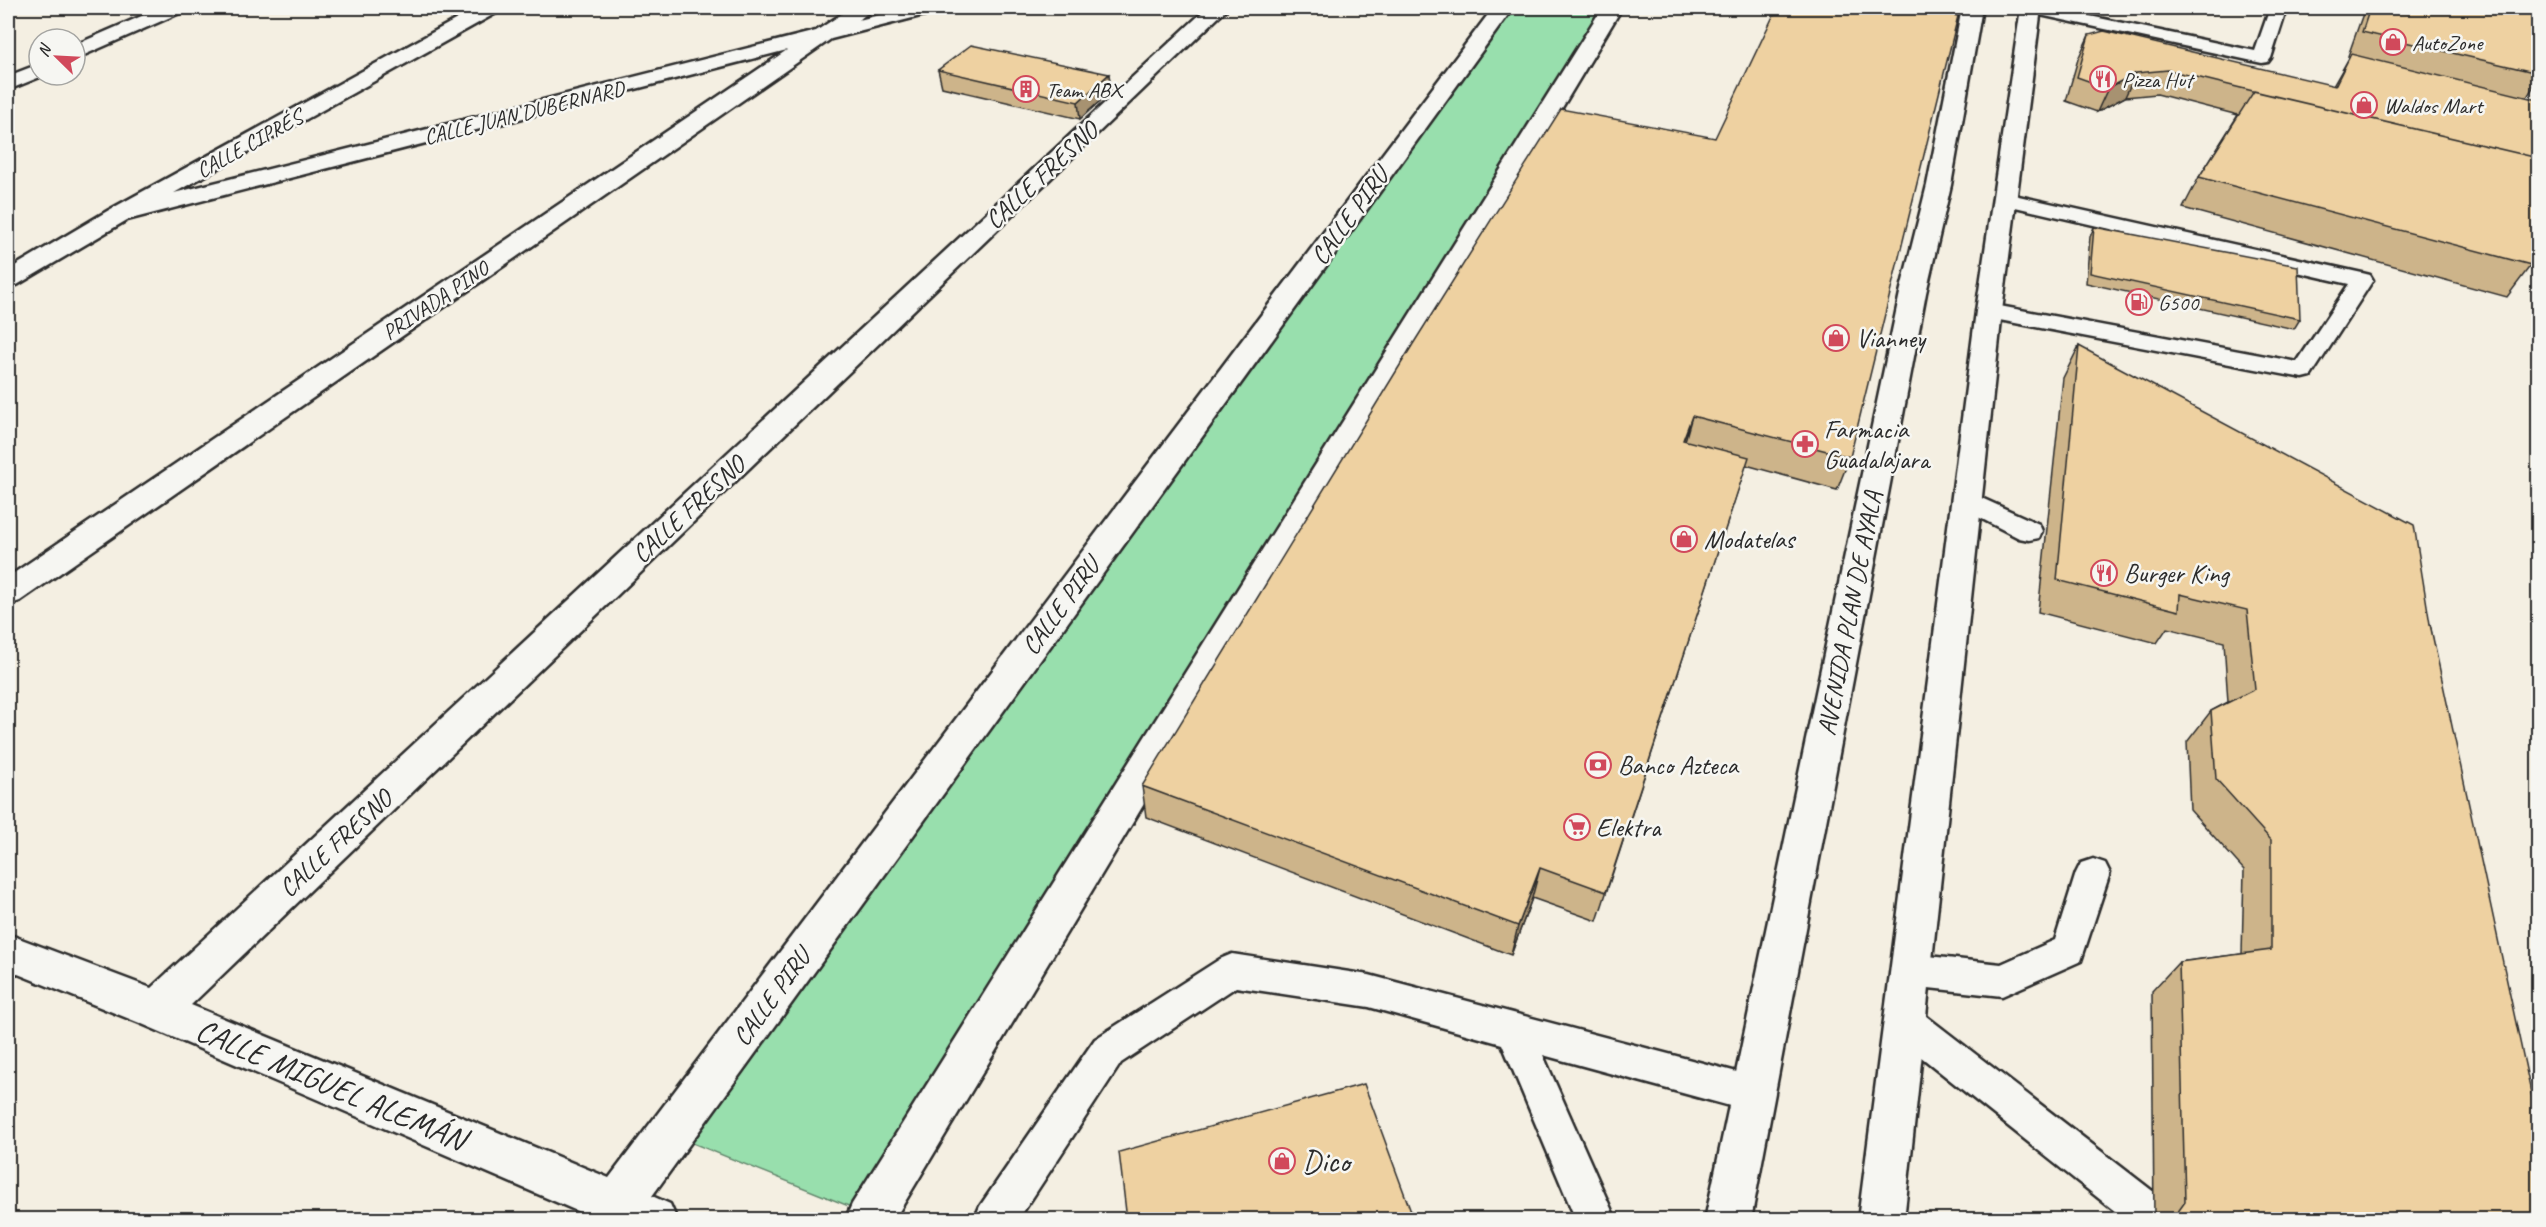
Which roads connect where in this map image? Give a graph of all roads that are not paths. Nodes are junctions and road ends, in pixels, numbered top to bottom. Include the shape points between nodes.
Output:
1 (175, 8) edge
2 (491, 8) edge
3 (863, 8) edge
4 (929, 8) edge
5 (1218, 8) edge
6 (1503, 8) edge
7 (1612, 8) edge
8 (1972, 8) edge
9 (2031, 8) edge
10 (2278, 8) edge
11 (822, 36) junction
12 (87, 48) edge
13 (27, 75) edge
14 (8, 84) edge
15 (2005, 199) junction
16 (118, 215) junction
17 (12, 273) edge
18 (1989, 311) junction
19 (1966, 500) junction
20 (2029, 531) dead end
21 (8, 594) edge
22 (2093, 873) dead end
23 (8, 952) edge
24 (1910, 970) junction
25 (157, 1010) junction
26 (1904, 1021) junction
27 (1515, 1032) junction
28 (1752, 1094) junction
29 (635, 1212) edge
30 (868, 1220) edge
31 (994, 1220) edge
32 (1596, 1220) edge
33 (1728, 1220) edge
34 (1881, 1220) edge
35 (2158, 1220) edge

1 - 12 street
2 - 16 street, CALLE CIPRÉS
3 - 11 street, PRIVADA PINO
4 - 11 street, CALLE JUAN DUBERNARD
5 - 25 street, CALLE FRESNO
6 - 29 street, CALLE PIRU
7 - 30 street
8 - 28 street, AVENIDA PLAN DE AYALA
9 - 10 lane via 2262,58
9 - 15 street
11 - 16 street, CALLE JUAN DUBERNARD
11 - 21 street, PRIVADA PINO
13 - 14 street
15 - 18 street
15 - 18 lane via 2362,280 2303,371
16 - 17 street, CALLE CIPRÉS
18 - 19 street
19 - 20 lane
19 - 24 street
22 - 24 lane via 2069,950 2002,980
23 - 25 street, CALLE MIGUEL ALEMÁN
24 - 26 street
25 - 29 street, CALLE MIGUEL ALEMÁN
26 - 34 street
26 - 35 lane
27 - 28 lane
27 - 31 lane via 1369,991 1232,970 1108,1051
27 - 32 lane
28 - 33 street, AVENIDA PLAN DE AYALA

